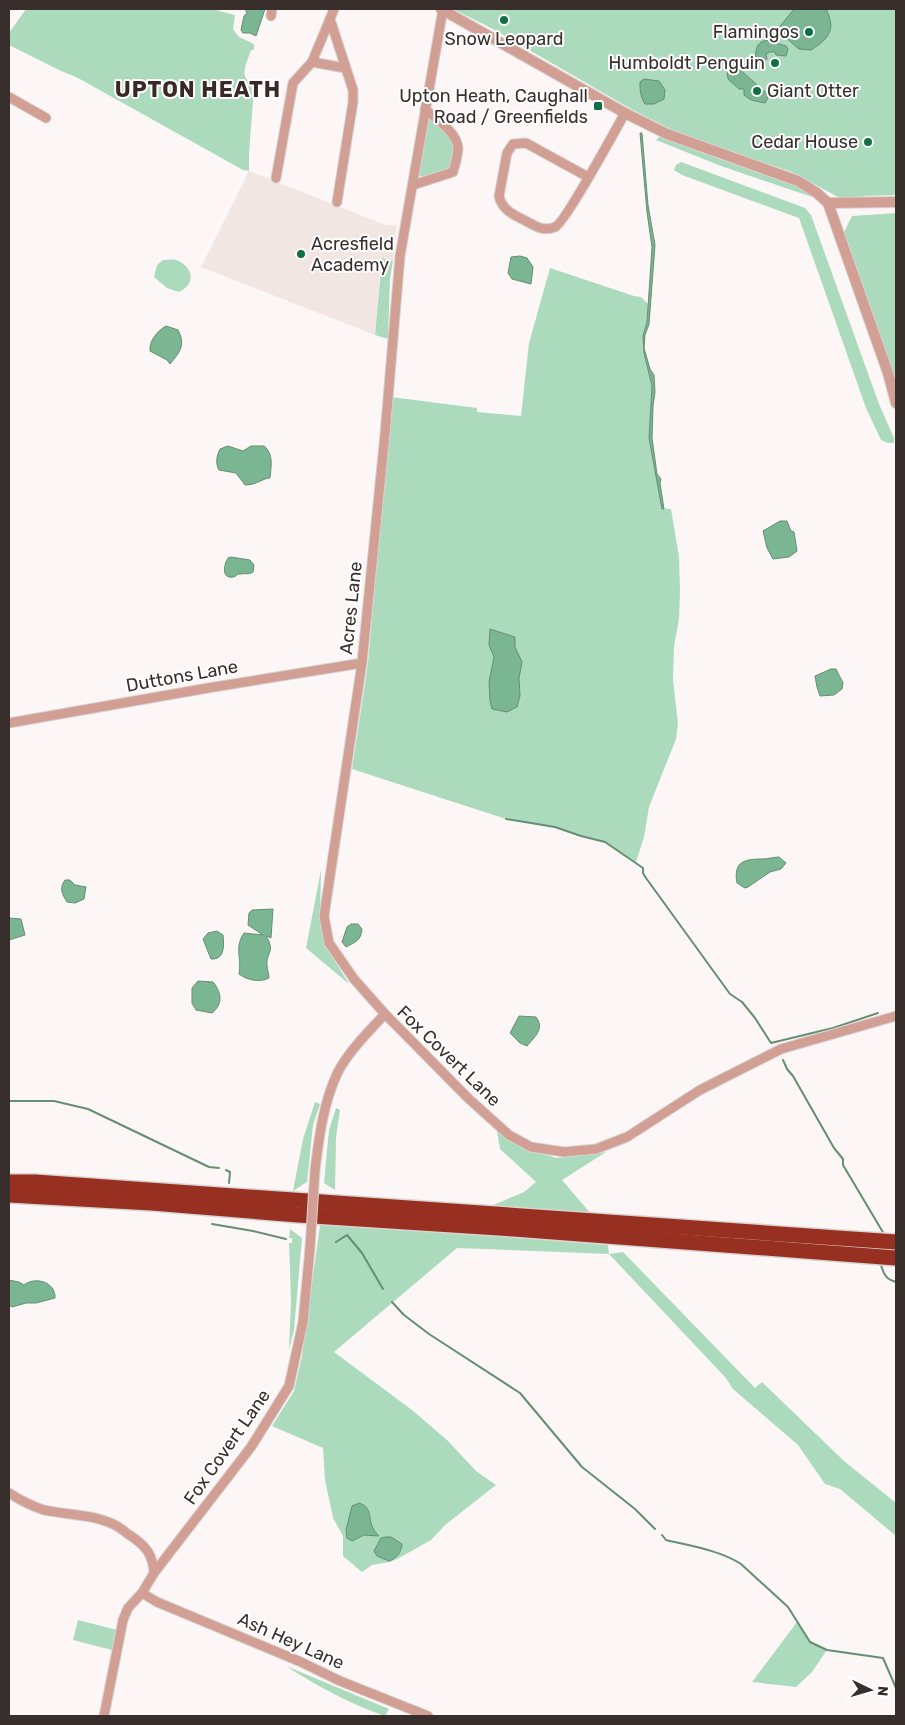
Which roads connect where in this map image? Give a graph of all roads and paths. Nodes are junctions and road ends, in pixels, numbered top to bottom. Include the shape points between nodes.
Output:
1 (334, 9) edge
2 (442, 9) edge
3 (330, 18) junction
4 (312, 62) junction
5 (345, 68) junction
6 (9, 97) edge
7 (425, 109) junction
8 (625, 113) junction
9 (46, 118) dead end
10 (588, 177) junction
11 (276, 178) dead end
12 (413, 185) junction
13 (337, 202) dead end
14 (896, 202) edge
15 (828, 204) junction
16 (896, 402) edge
17 (362, 663) junction
18 (9, 723) edge
19 (385, 1014) junction
20 (896, 1016) edge
21 (9, 1182) edge
22 (9, 1195) edge
23 (896, 1242) edge
24 (896, 1258) edge
25 (9, 1493) edge
26 (154, 1574) junction
27 (142, 1593) junction
28 (104, 1716) edge
29 (428, 1716) edge

1 - 3 street
2 - 7 street, Acres Lane
2 - 8 street
3 - 4 street
3 - 5 street
4 - 5 street
4 - 11 street via 293,83
5 - 13 street via 353,90 353,102
6 - 9 street
7 - 12 street, Acres Lane
7 - 12 street via 456,140 457,158 452,172
8 - 10 street
8 - 15 street via 666,134 798,181
10 - 10 street via 556,227 540,229 505,209 499,196 507,153 513,144 526,143
12 - 17 street, Acres Lane via 400,256
14 - 15 street
15 - 16 street
17 - 18 street, Duttons Lane
17 - 19 street, Acres Lane via 324,916 329,943 354,979
19 - 20 street, Fox Covert Lane via 469,1099 509,1134 531,1147 564,1152 596,1149 627,1137 700,1090 781,1049
19 - 26 street, Fox Covert Lane, bridge via 360,1040 338,1073 321,1123 303,1322 289,1386 250,1447
21 - 23 highway
22 - 24 highway via 152,1202
25 - 26 street via 42,1509 115,1525 148,1551 154,1562
26 - 27 street, Fox Covert Lane
27 - 28 street, Fox Covert Lane via 128,1608 123,1620
27 - 29 street, Ash Hey Lane via 340,1681

